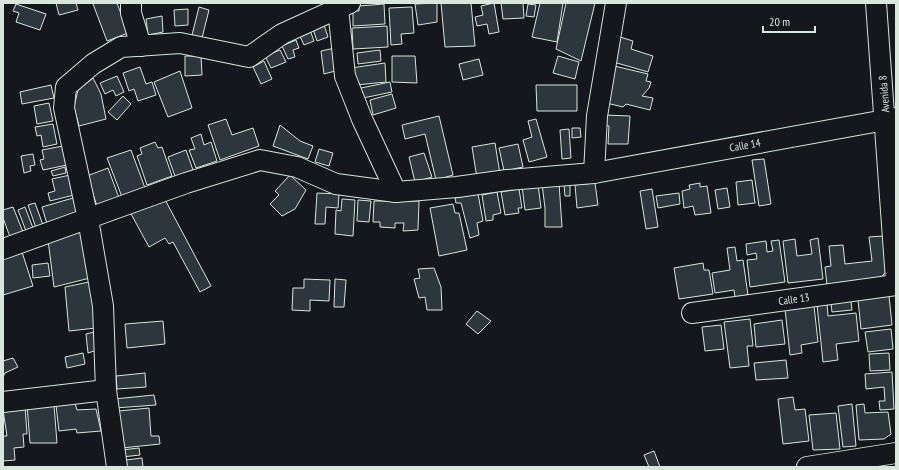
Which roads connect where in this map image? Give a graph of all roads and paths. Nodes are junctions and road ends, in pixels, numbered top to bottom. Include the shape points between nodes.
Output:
1 (131, 3) edge
2 (616, 3) edge
3 (876, 3) edge
4 (344, 6) edge
5 (141, 46) junction
6 (891, 119) edge
7 (594, 173) junction
8 (396, 192) junction
9 (88, 219) junction
10 (3, 249) edge
11 (896, 280) edge
12 (896, 285) edge
13 (692, 313) dead end
14 (106, 390) junction
15 (3, 402) edge
16 (896, 453) edge
17 (117, 467) edge
18 (807, 467) edge

1 - 5 street
2 - 7 street via 597,116
3 - 6 street, Avenida 8
4 - 5 street via 282,34 249,57 180,43
4 - 8 street via 345,76
5 - 9 street via 121,47 93,64 66,87 64,108
6 - 7 street, Calle 14
6 - 11 street, Avenida 8
7 - 8 street, Calle 14
8 - 9 street, Calle 14 via 336,184 297,167 260,160 186,183
9 - 10 street, Calle 14
9 - 14 street via 103,306
12 - 13 street, Calle 13
14 - 15 street
14 - 17 street
16 - 18 street

